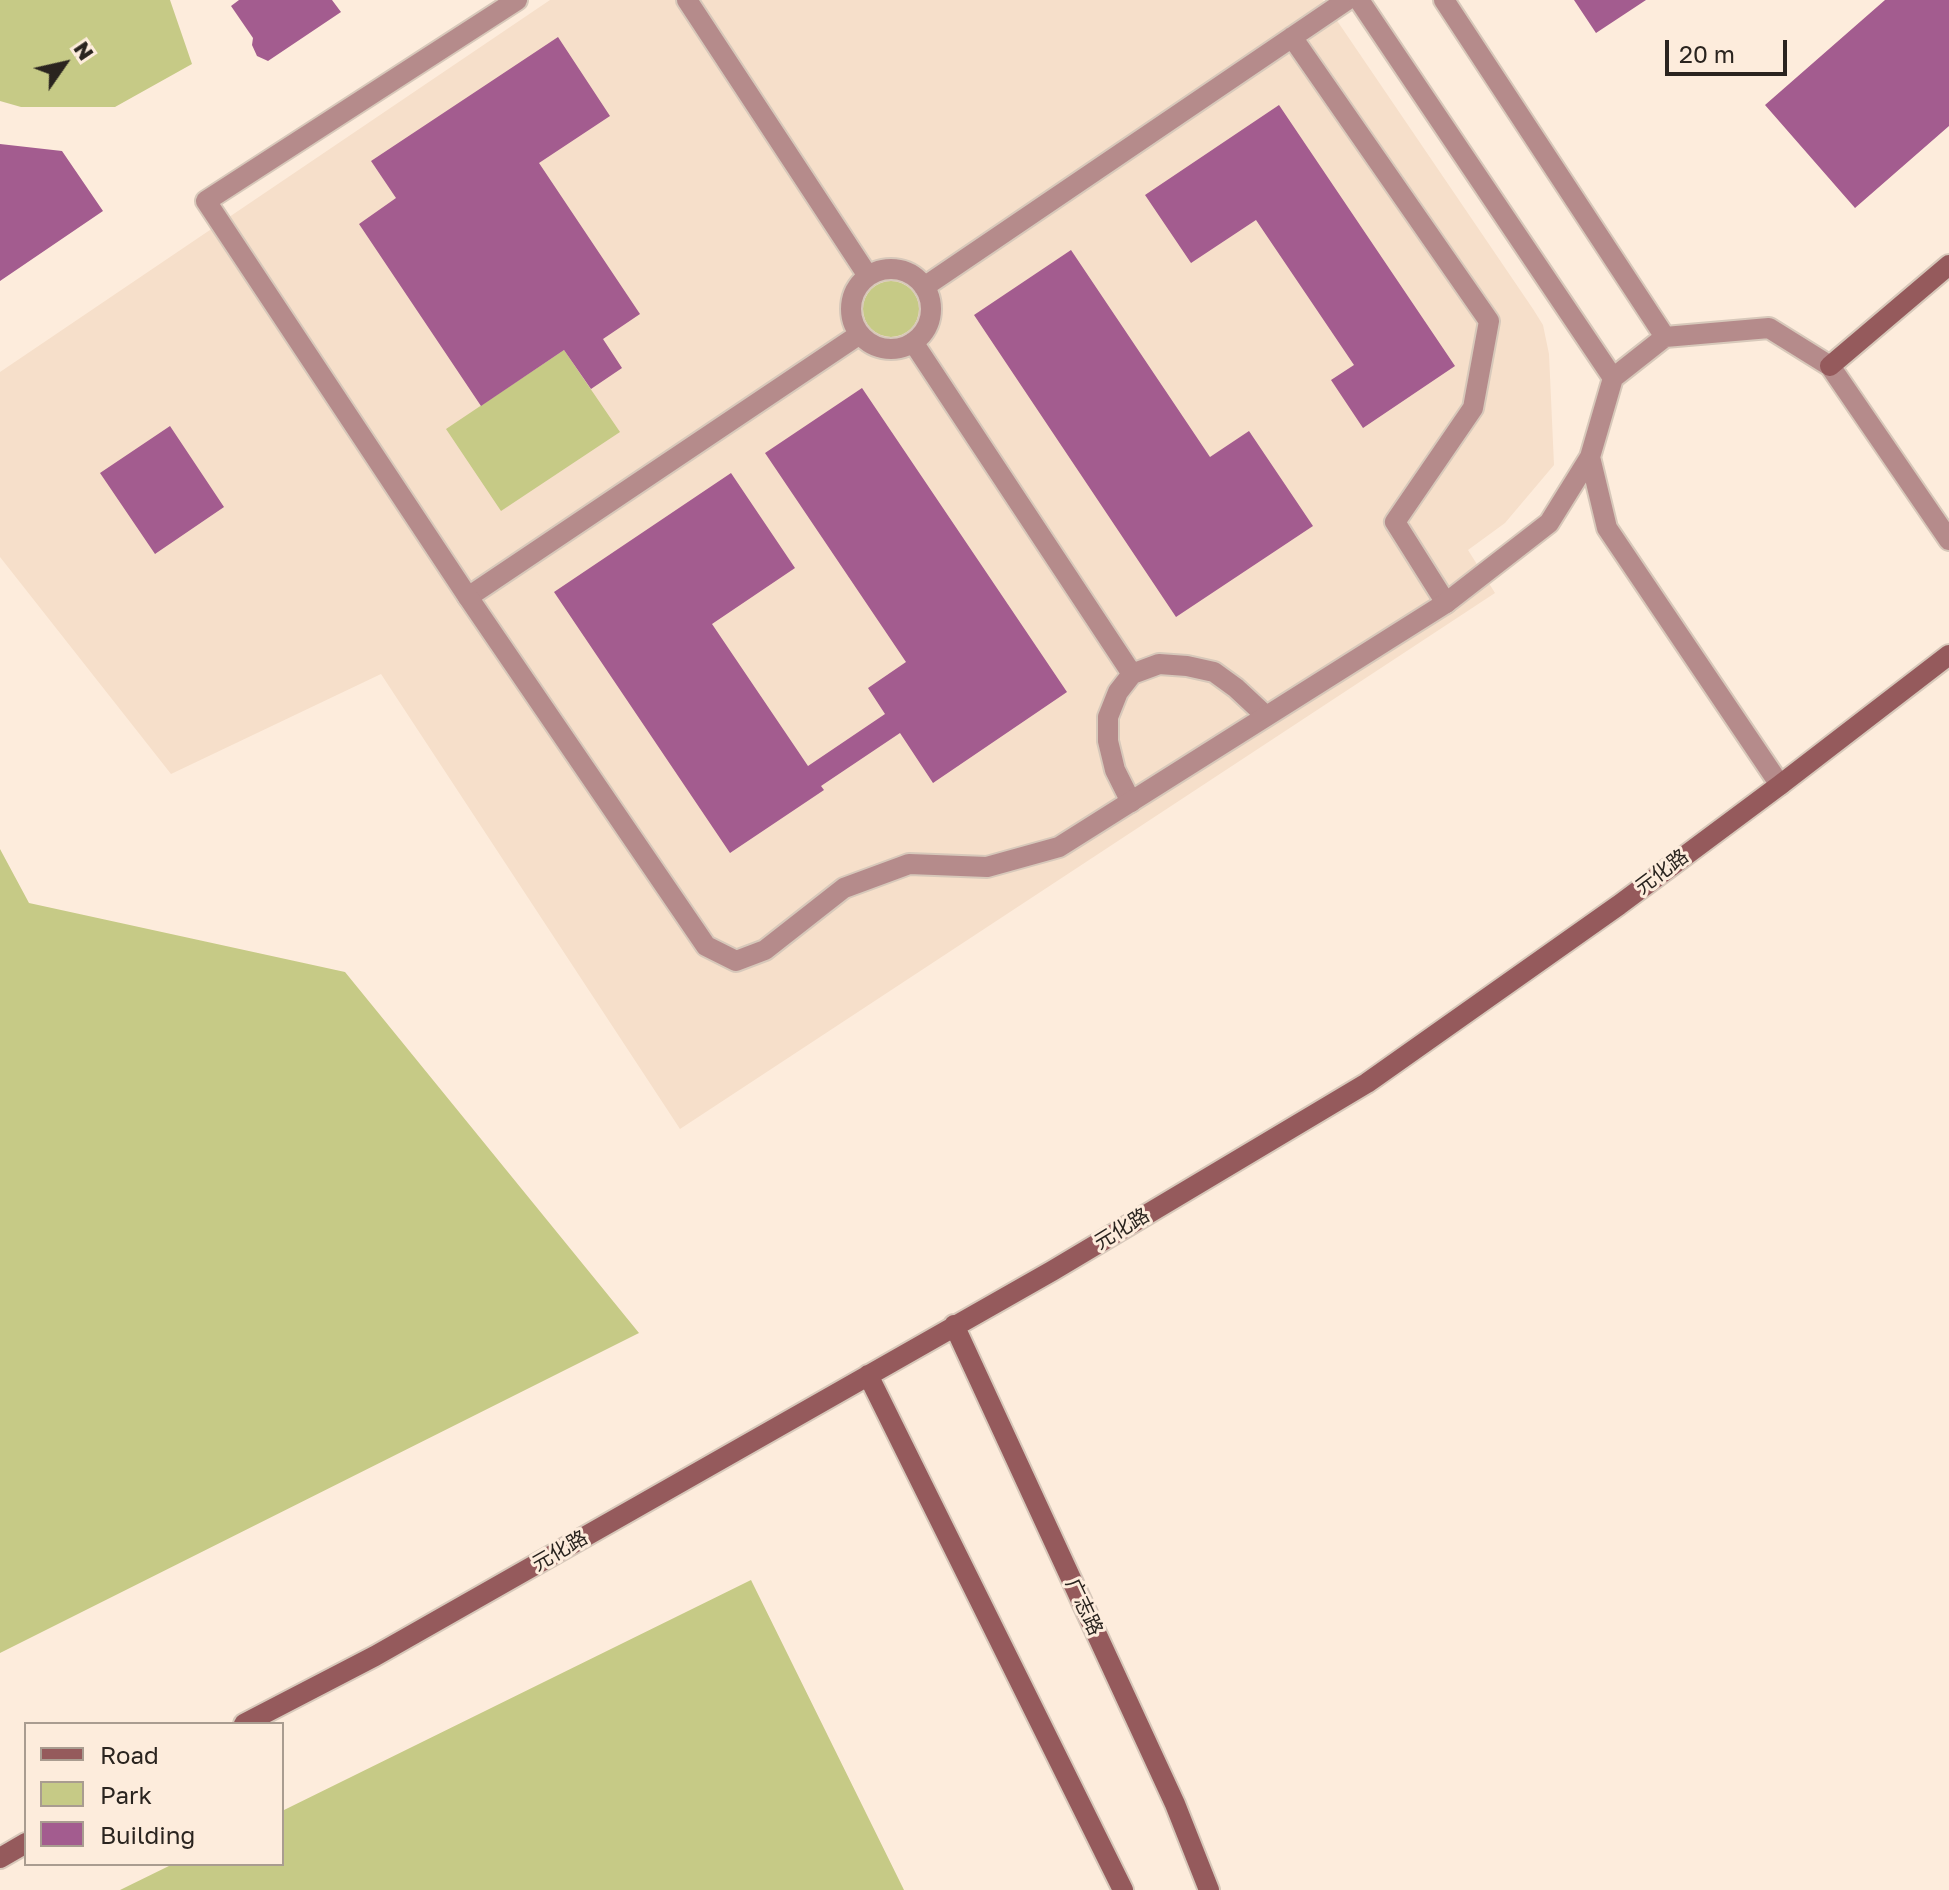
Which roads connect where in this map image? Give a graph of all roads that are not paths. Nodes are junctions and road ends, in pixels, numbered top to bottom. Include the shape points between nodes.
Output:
1 (517, 0) edge
2 (687, 0) edge
3 (1347, 0) edge
4 (1359, 0) edge
5 (1444, 0) edge
6 (1292, 37) junction
7 (1949, 265) edge
8 (868, 276) junction
9 (924, 287) junction
10 (860, 334) junction
11 (1665, 337) junction
12 (913, 342) junction
13 (1830, 366) junction
14 (1613, 378) junction
15 (1590, 457) junction
16 (1949, 540) edge
17 (468, 597) junction
18 (1446, 603) junction
19 (1949, 655) edge
20 (1132, 674) junction
21 (1266, 716) junction
22 (1780, 785) junction
23 (1131, 802) junction
24 (954, 1325) junction
25 (868, 1375) junction
26 (248, 1722) edge
27 (24, 1844) edge
28 (0, 1858) edge
29 (1123, 1890) edge
30 (1209, 1890) edge

1 - 17 street via 206,201
2 - 8 street
3 - 6 street
4 - 14 street
5 - 11 street
6 - 9 street
6 - 18 street via 1489,321 1473,408 1395,522
7 - 13 street
8 - 9 street via 879,270 904,271
8 - 10 street via 852,297 853,322
9 - 12 street via 931,311
10 - 12 street via 891,349
10 - 17 street
11 - 13 street via 1769,328
11 - 14 street
12 - 20 street
13 - 16 street
14 - 15 street
15 - 18 street via 1549,523
15 - 22 street via 1607,528
17 - 23 street via 706,946 736,961 765,950 844,888 909,864 987,867 1059,847
18 - 21 street
19 - 22 street, 元化路
20 - 21 street via 1159,664 1214,672
20 - 23 street via 1108,717 1115,770
21 - 23 street
22 - 24 street, 元化路 via 1367,1083
24 - 25 street, 元化路
24 - 30 street, 广志路 via 1175,1804
25 - 26 street, 元化路 via 375,1656
25 - 29 street
27 - 28 street

